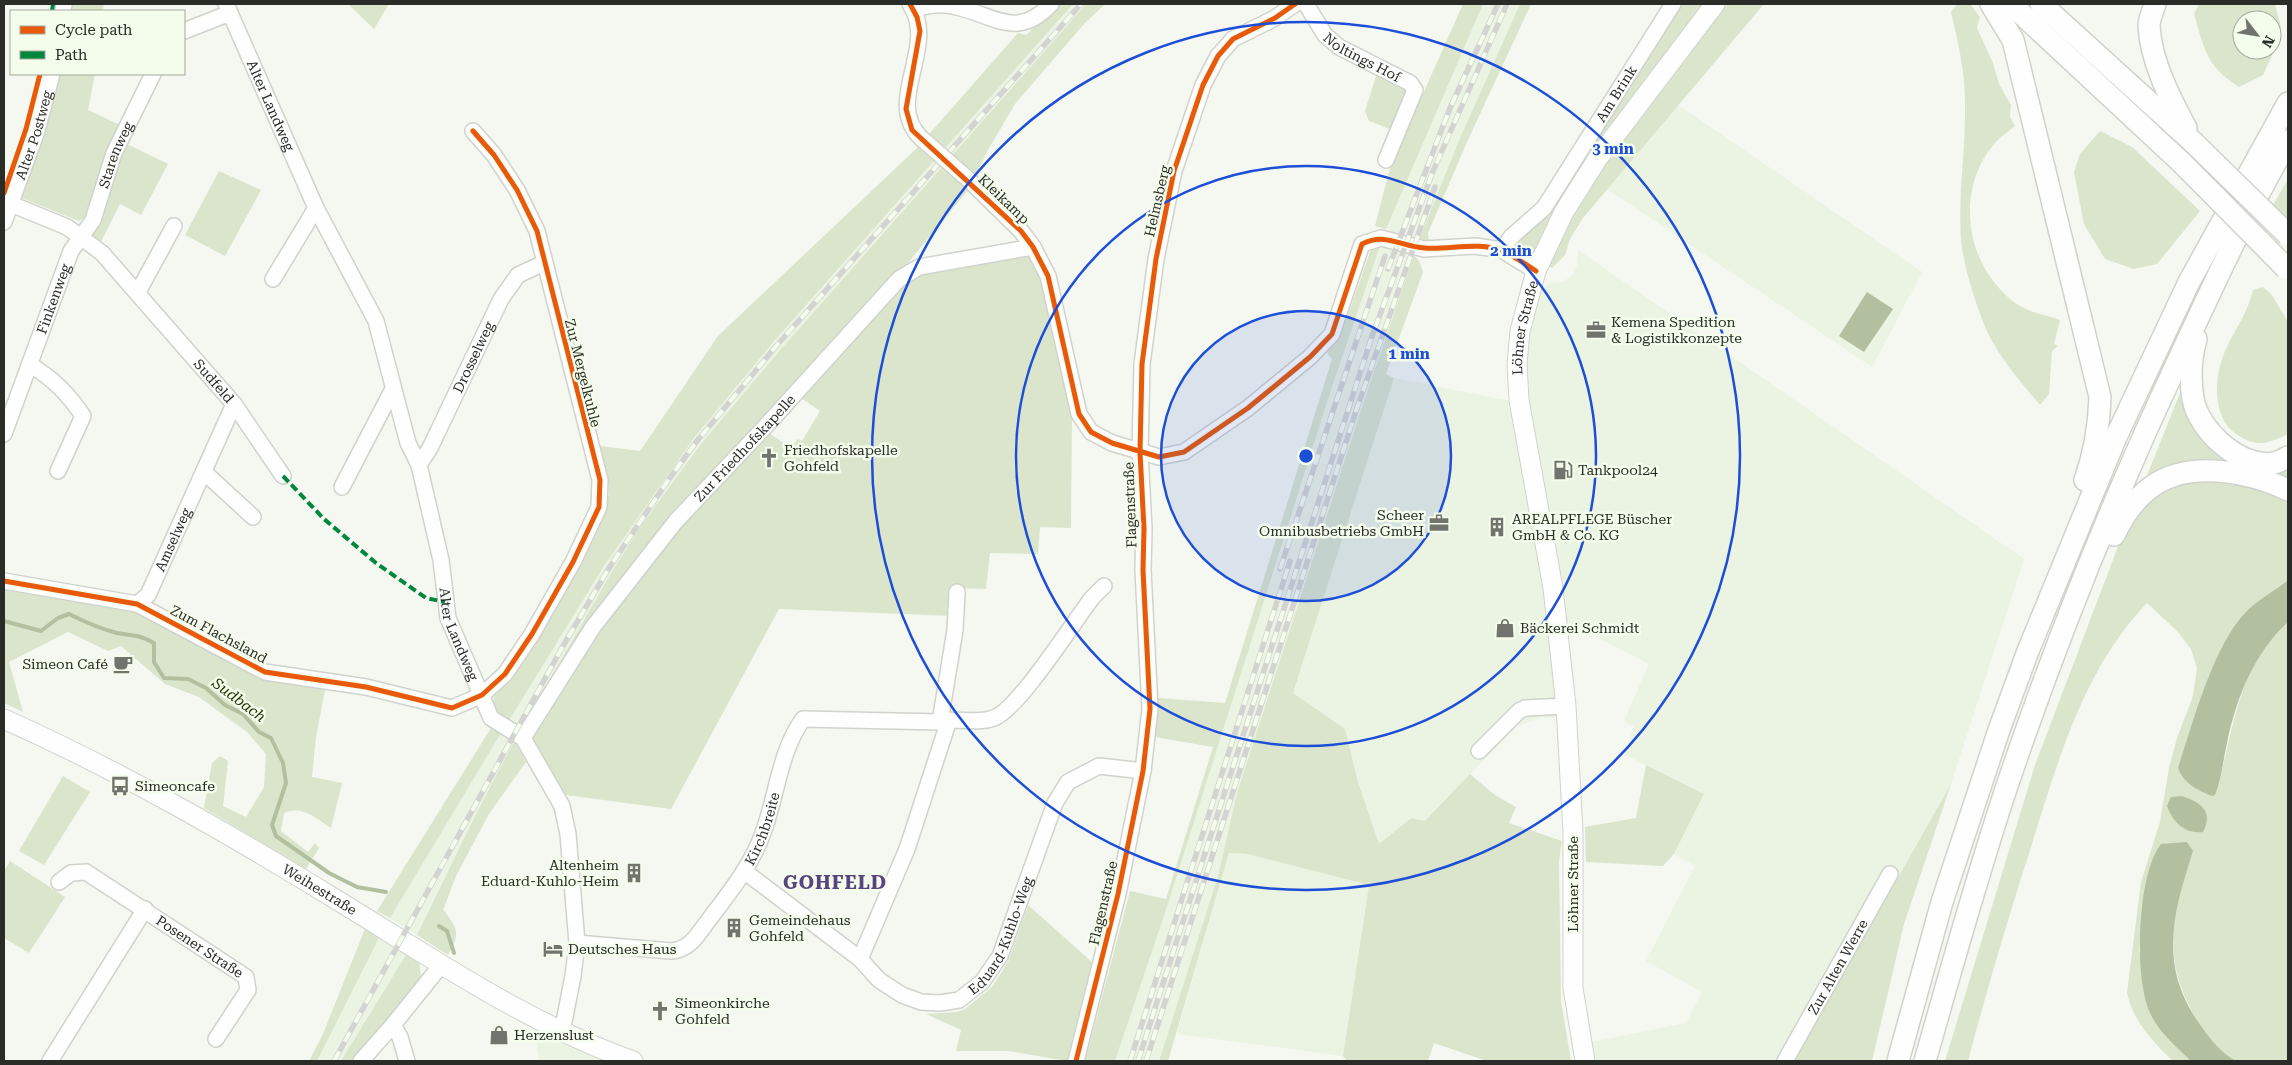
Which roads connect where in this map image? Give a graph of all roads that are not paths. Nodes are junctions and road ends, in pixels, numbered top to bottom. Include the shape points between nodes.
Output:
1 (1051, 4) edge
2 (1296, 4) edge
3 (1306, 4) edge
4 (1673, 4) edge
5 (1715, 4) edge
6 (1991, 4) edge
7 (2011, 4) edge
8 (2041, 4) edge
9 (2155, 4) edge
10 (912, 6) edge
11 (228, 8) edge
12 (185, 30) edge
13 (52, 75) edge
14 (153, 75) edge
15 (2288, 93) edge
16 (2288, 103) edge
17 (474, 131) dead end
18 (2280, 137) edge
19 (2193, 142) junction
20 (1386, 160) dead end
21 (11, 204) junction
22 (316, 208) junction
23 (4, 222) edge
24 (174, 226) dead end
25 (81, 236) junction
26 (2288, 236) edge
27 (1033, 247) junction
28 (1502, 250) junction
29 (544, 263) junction
30 (2287, 270) edge
31 (1536, 271) junction
32 (273, 279) dead end
33 (2212, 288) junction
34 (138, 292) junction
35 (30, 365) junction
36 (393, 389) junction
37 (234, 404) junction
38 (4, 434) edge
39 (1140, 452) junction
40 (2288, 457) edge
41 (419, 465) junction
42 (58, 471) dead end
43 (204, 472) junction
44 (284, 476) dead end
45 (342, 487) dead end
46 (2288, 490) edge
47 (252, 516) dead end
48 (4, 581) edge
49 (1104, 586) dead end
50 (957, 592) dead end
51 (137, 604) junction
52 (2028, 651) junction
53 (2054, 654) junction
54 (482, 695) junction
55 (1566, 706) junction
56 (4, 719) edge
57 (944, 721) junction
58 (523, 738) junction
59 (1479, 751) dead end
60 (1143, 772) junction
61 (744, 871) junction
62 (1890, 874) dead end
63 (59, 882) dead end
64 (144, 909) junction
65 (577, 942) junction
66 (860, 959) junction
67 (442, 964) junction
68 (393, 1025) junction
69 (562, 1032) junction
70 (216, 1039) dead end
71 (50, 1061) edge
72 (361, 1061) edge
73 (407, 1061) edge
74 (634, 1061) edge
75 (1076, 1061) edge
76 (1585, 1061) edge
77 (1785, 1061) edge
78 (1898, 1061) edge
79 (1925, 1061) edge

1 - 10 street via 1035,18 1015,24 953,6
2 - 39 street, Helmsberg via 1233,39 1218,56 1203,85 1174,171 1156,259 1142,364
3 - 20 street, Noltings Hof via 1325,35 1339,46 1410,83 1415,90
4 - 28 street, Am Brink via 1544,208 1511,237
5 - 31 main road, Löhner Straße via 1598,158 1564,212
6 - 52 highway via 2013,40 2100,397 2094,455 2034,613
7 - 30 highway, bridge via 2182,162
8 - 19 highway
9 - 19 highway via 2149,25 2157,60 2170,97
10 - 27 street, Kleikamp, bridge via 920,31 906,108 912,130 968,179
11 - 12 street
11 - 22 street, Alter Landweg
13 - 21 street, Alter Postweg via 36,134
14 - 25 street, Starenweg via 114,153 93,220
15 - 18 highway
16 - 18 highway
17 - 29 street, Zur Mergelkuhle via 517,190 537,231
18 - 33 highway
18 - 52 highway via 2177,308 2116,437
19 - 26 highway, bridge
21 - 23 street, Alter Postweg
21 - 25 street, Sudfeld
22 - 32 street
22 - 36 street, Alter Landweg via 376,321
24 - 34 street
25 - 34 street, Sudfeld via 102,253
25 - 35 street, Finkenweg via 71,251
27 - 39 street, Kleikamp via 1048,276 1079,414 1091,432
27 - 58 street, Zur Friedhofskapelle via 919,267 899,279 676,521 593,627
28 - 31 street, Flagenstraße
28 - 39 street, Flagenstraße via 1475,246 1424,248 1381,238 1362,244 1332,334 1310,357 1248,408 1184,452 1159,457
29 - 41 street, Drosselweg via 518,274 501,300
29 - 54 street, Zur Mergelkuhle via 600,480 599,507 573,562 532,634 505,674
31 - 55 main road, Löhner Straße via 1520,331 1517,364 1519,400 1552,588
33 - 40 highway via 2195,343 2193,401 2209,433 2230,452 2273,463
33 - 53 highway via 2136,451
34 - 37 street, Sudfeld
35 - 38 street, Finkenweg
35 - 42 street via 41,371 83,416
36 - 41 street, Alter Landweg via 408,443
36 - 45 street
37 - 43 street, Amselweg
37 - 44 street, Sudfeld
39 - 60 street, Flagenstraße via 1150,709
41 - 54 street, Alter Landweg via 441,560 448,618
43 - 47 street
43 - 51 street, Amselweg via 148,595
46 - 53 highway via 2240,474 2206,471 2182,474 2156,484 2124,515 2072,640
48 - 51 street, Zum Flachsland
49 - 57 street, Kirchbreite via 1013,704 996,718
50 - 57 street
51 - 54 street, Zum Flachsland via 265,672 366,687 452,708
52 - 78 highway via 1942,902
53 - 79 highway via 1959,939
54 - 58 street, Alter Landweg via 491,718
55 - 59 street via 1519,711
55 - 76 main road, Löhner Straße via 1573,832 1572,988
56 - 67 main road, Weihestraße via 114,771 242,842
57 - 61 street, Kirchbreite via 803,719 792,734 764,831
57 - 66 street via 907,849
58 - 65 street, Alter Landweg via 562,806 568,834
60 - 66 street, Eduard-Kuhlo-Weg via 1098,766 1068,782 1055,803 1000,956 982,982 959,1000 921,1002 902,995 878,980
60 - 75 street, Flagenstraße via 1118,894
61 - 65 street, Kirchbreite via 685,948 671,951
61 - 66 street, Eduard-Kuhlo-Weg
62 - 77 street, Zur Alten Werre
63 - 64 street, Posener Straße via 71,873 86,872
64 - 70 street, Posener Straße via 246,977 248,990
64 - 71 street, Posener Straße
65 - 69 street, Alter Landweg
67 - 68 street
67 - 69 main road, Weihestraße
68 - 72 street
68 - 73 street
69 - 74 main road, Weihestraße

